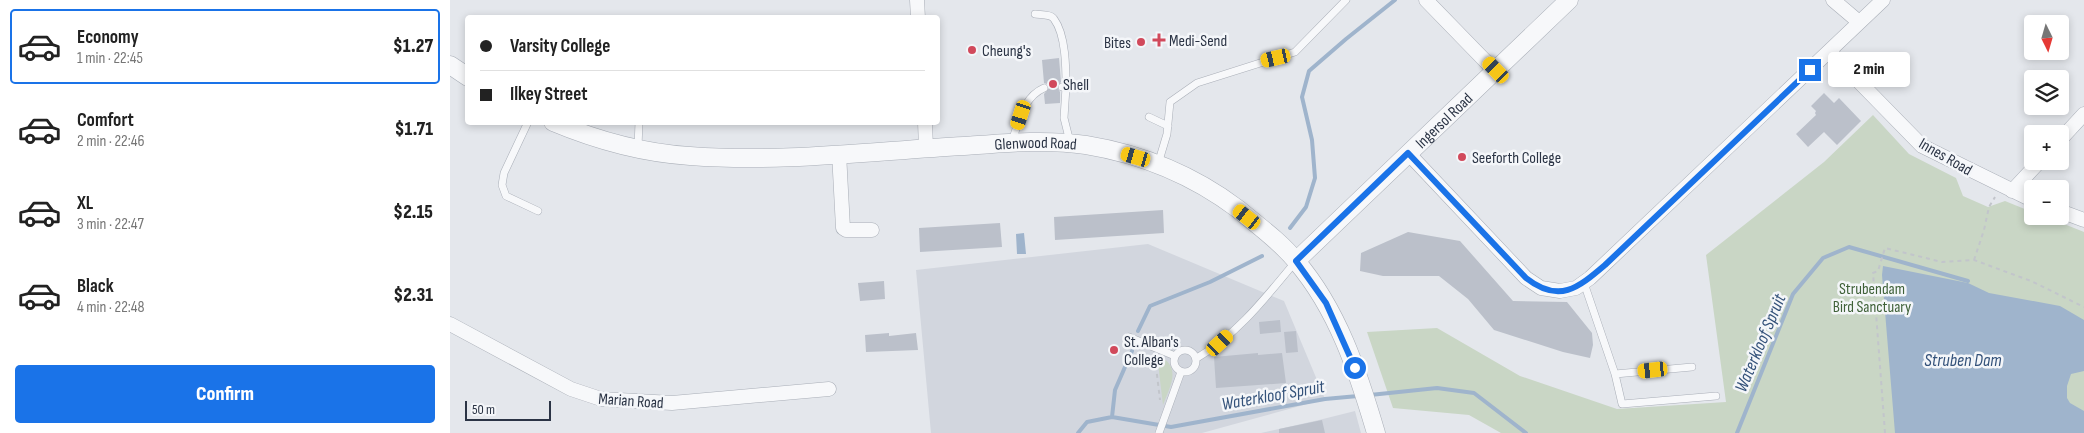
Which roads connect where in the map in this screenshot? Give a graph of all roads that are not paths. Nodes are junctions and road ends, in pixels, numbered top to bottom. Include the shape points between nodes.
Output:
1 (917, 0) edge
2 (1346, 0) edge
3 (1426, 0) edge
4 (1569, 0) edge
5 (1833, 0) edge
6 (1883, 0) edge
7 (1035, 14) dead end
8 (918, 15) edge
9 (1859, 22) junction
10 (1830, 52) junction
11 (450, 65) edge
12 (1496, 70) junction
13 (450, 75) edge
14 (465, 75) edge
15 (465, 82) edge
16 (1044, 88) dead end
17 (2084, 114) edge
18 (1149, 117) dead end
19 (527, 125) edge
20 (561, 125) edge
21 (639, 125) edge
22 (925, 125) edge
23 (1168, 126) junction
24 (2069, 130) edge
25 (1011, 144) junction
26 (1071, 144) junction
27 (638, 148) junction
28 (926, 148) junction
29 (1408, 153) junction
30 (839, 154) junction
31 (1158, 164) junction
32 (2029, 170) edge
33 (2007, 188) junction
34 (2024, 196) edge
35 (538, 211) dead end
36 (2069, 214) edge
37 (2084, 220) edge
38 (872, 230) dead end
39 (1296, 261) junction
40 (1584, 283) junction
41 (450, 324) edge
42 (1129, 337) dead end
43 (1175, 356) junction
44 (1197, 358) junction
45 (1692, 367) dead end
46 (1181, 372) junction
47 (1615, 374) junction
48 (829, 389) dead end
49 (1716, 396) dead end
50 (1159, 433) edge
51 (1376, 433) edge

1 - 8 street
2 - 23 lane via 1295,52 1221,74 1182,93 1170,102
3 - 12 street
4 - 12 street, Ingersol Road
5 - 9 street
6 - 9 street
7 - 26 lane via 1054,19 1064,48 1064,118
9 - 10 street
10 - 33 street, Innes Road via 1922,146
10 - 40 street
11 - 14 street
12 - 29 street, Ingersol Road
13 - 15 street
16 - 25 lane via 1027,102
17 - 24 street
18 - 23 lane
19 - 35 lane via 504,173 502,185 506,196
20 - 27 street, Glenwood Road via 602,140
21 - 27 lane
22 - 28 street
23 - 31 lane
25 - 26 street, Glenwood Road
25 - 28 street, Glenwood Road
26 - 31 street, Glenwood Road via 1117,151
27 - 30 street, Glenwood Road via 713,157
28 - 30 street, Glenwood Road
29 - 39 street, Ingersol Road
29 - 40 street via 1531,282 1554,291 1570,290
30 - 38 street via 843,228
31 - 39 street, Glenwood Road via 1224,199
32 - 33 street
33 - 34 street, Innes Road
36 - 37 street
39 - 44 lane via 1256,309 1220,343
39 - 51 street, Glenwood Road via 1326,303 1338,328
40 - 47 lane
41 - 48 street, Marian Road via 571,389 601,399 678,402
42 - 43 lane
43 - 44 lane via 1186,350
43 - 46 lane via 1175,365
44 - 46 lane via 1193,370
45 - 47 lane
46 - 50 lane
47 - 49 lane via 1622,404

